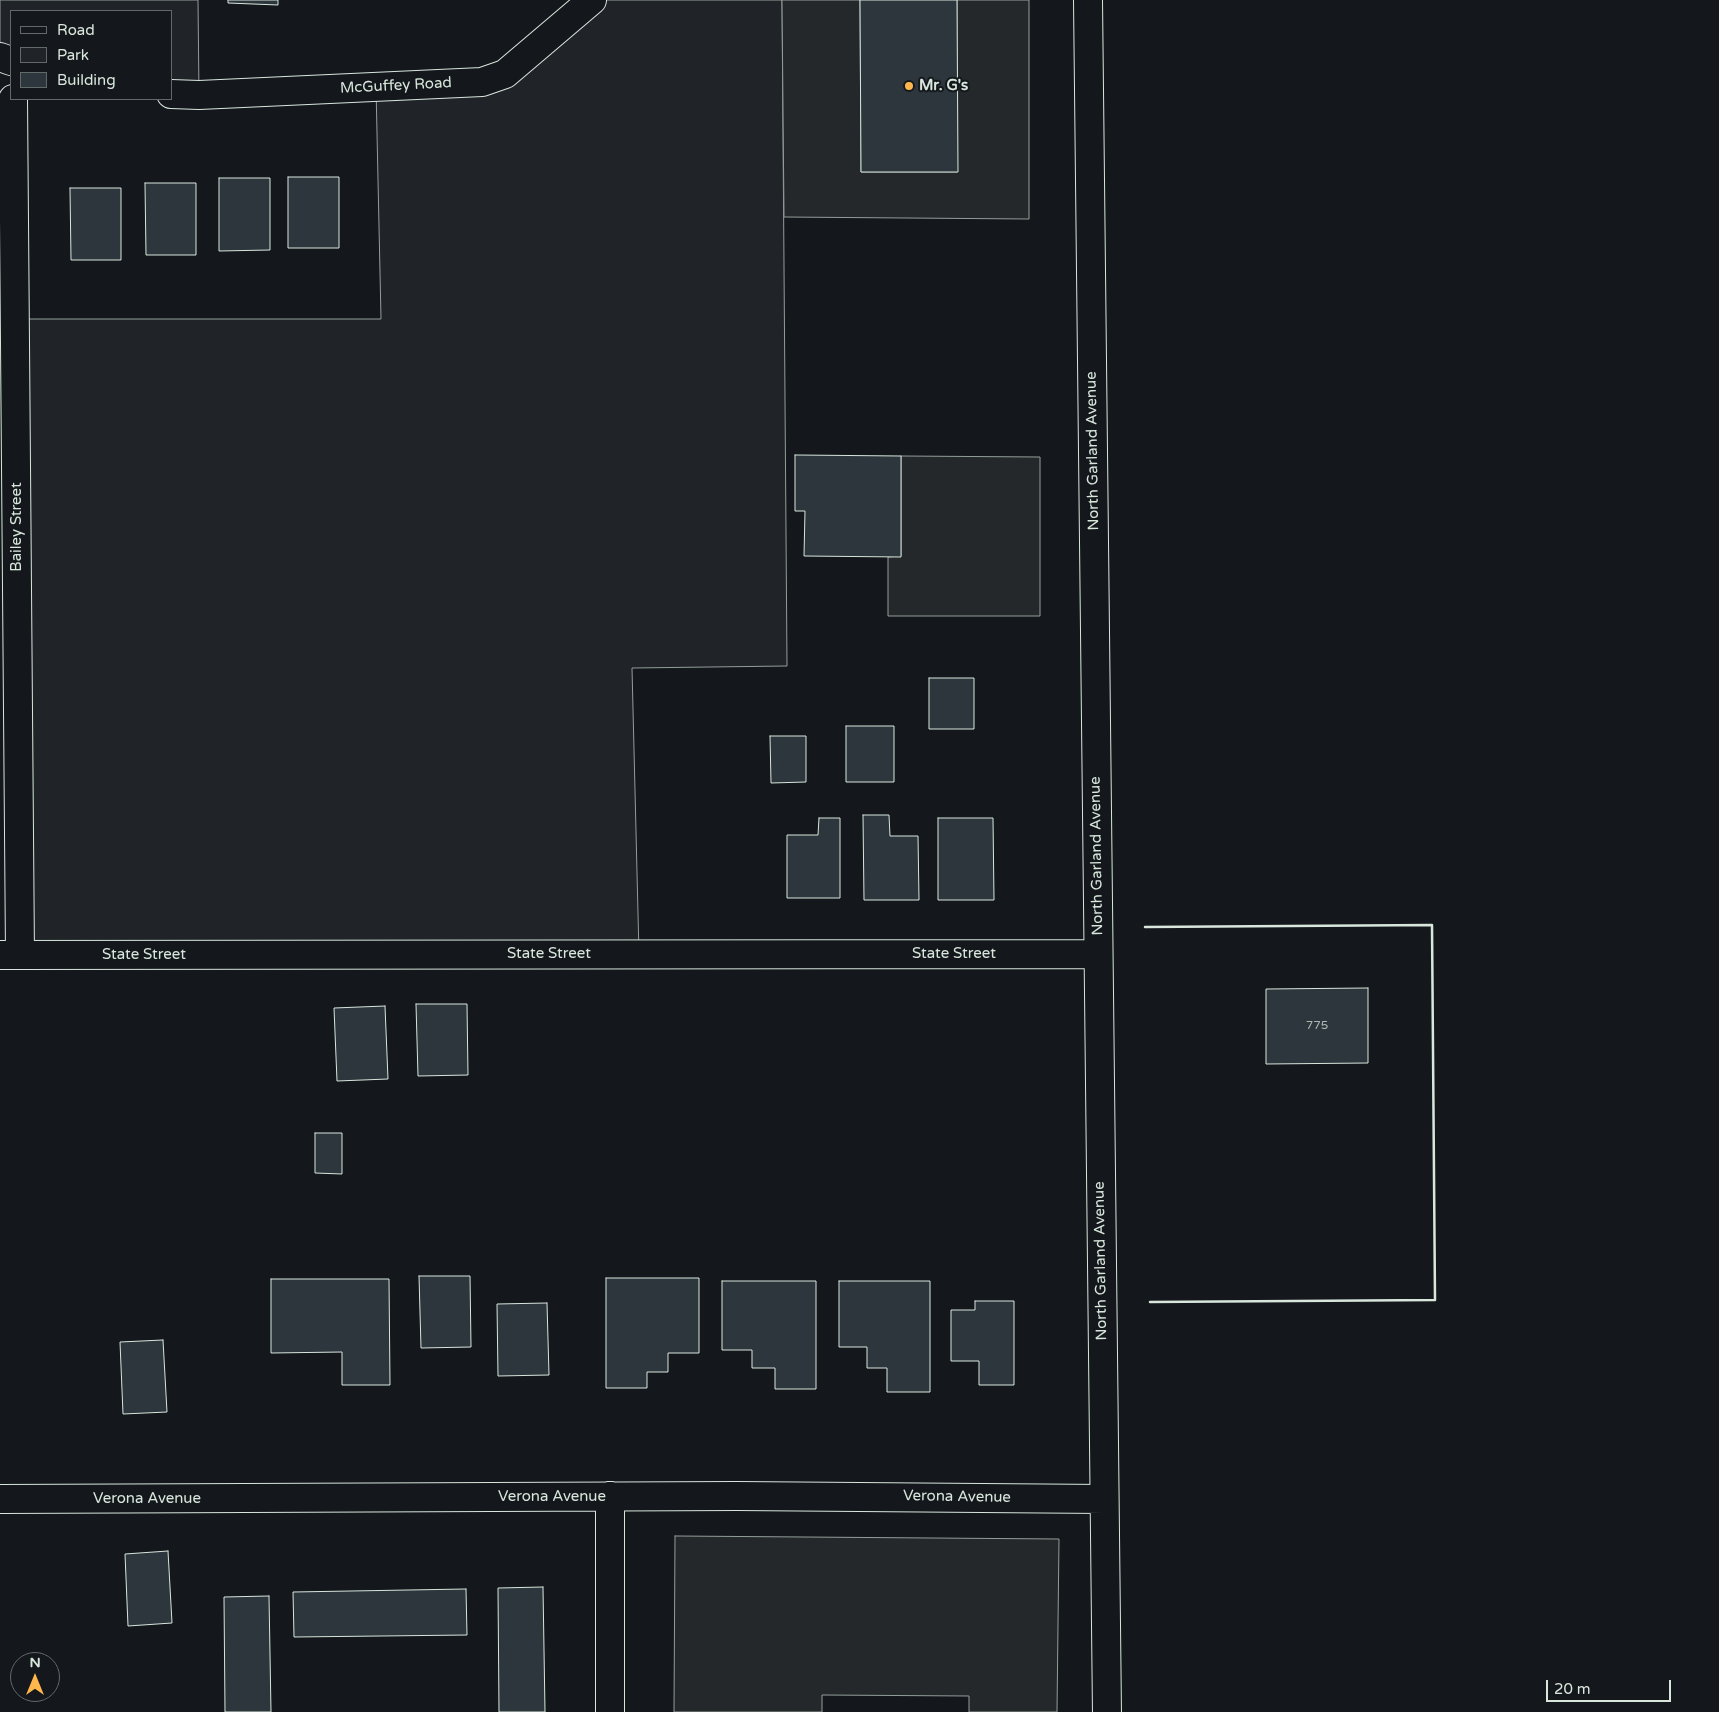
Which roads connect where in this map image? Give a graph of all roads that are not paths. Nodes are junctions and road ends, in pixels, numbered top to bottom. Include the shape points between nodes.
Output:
1 (592, 0) edge
2 (1088, 0) edge
3 (172, 94) edge
4 (14, 100) edge
5 (1098, 954) junction
6 (10, 955) edge
7 (610, 1496) junction
8 (1104, 1498) junction
9 (0, 1500) edge
10 (610, 1712) edge
11 (1107, 1712) edge

1 - 3 street, McGuffey Road via 505,74 482,82
2 - 5 street, North Garland Avenue
4 - 6 street, Bailey Street
5 - 6 street, State Street
5 - 8 street, North Garland Avenue
7 - 8 street, Verona Avenue
7 - 9 street, Verona Avenue
7 - 10 street
8 - 11 street, North Garland Avenue

